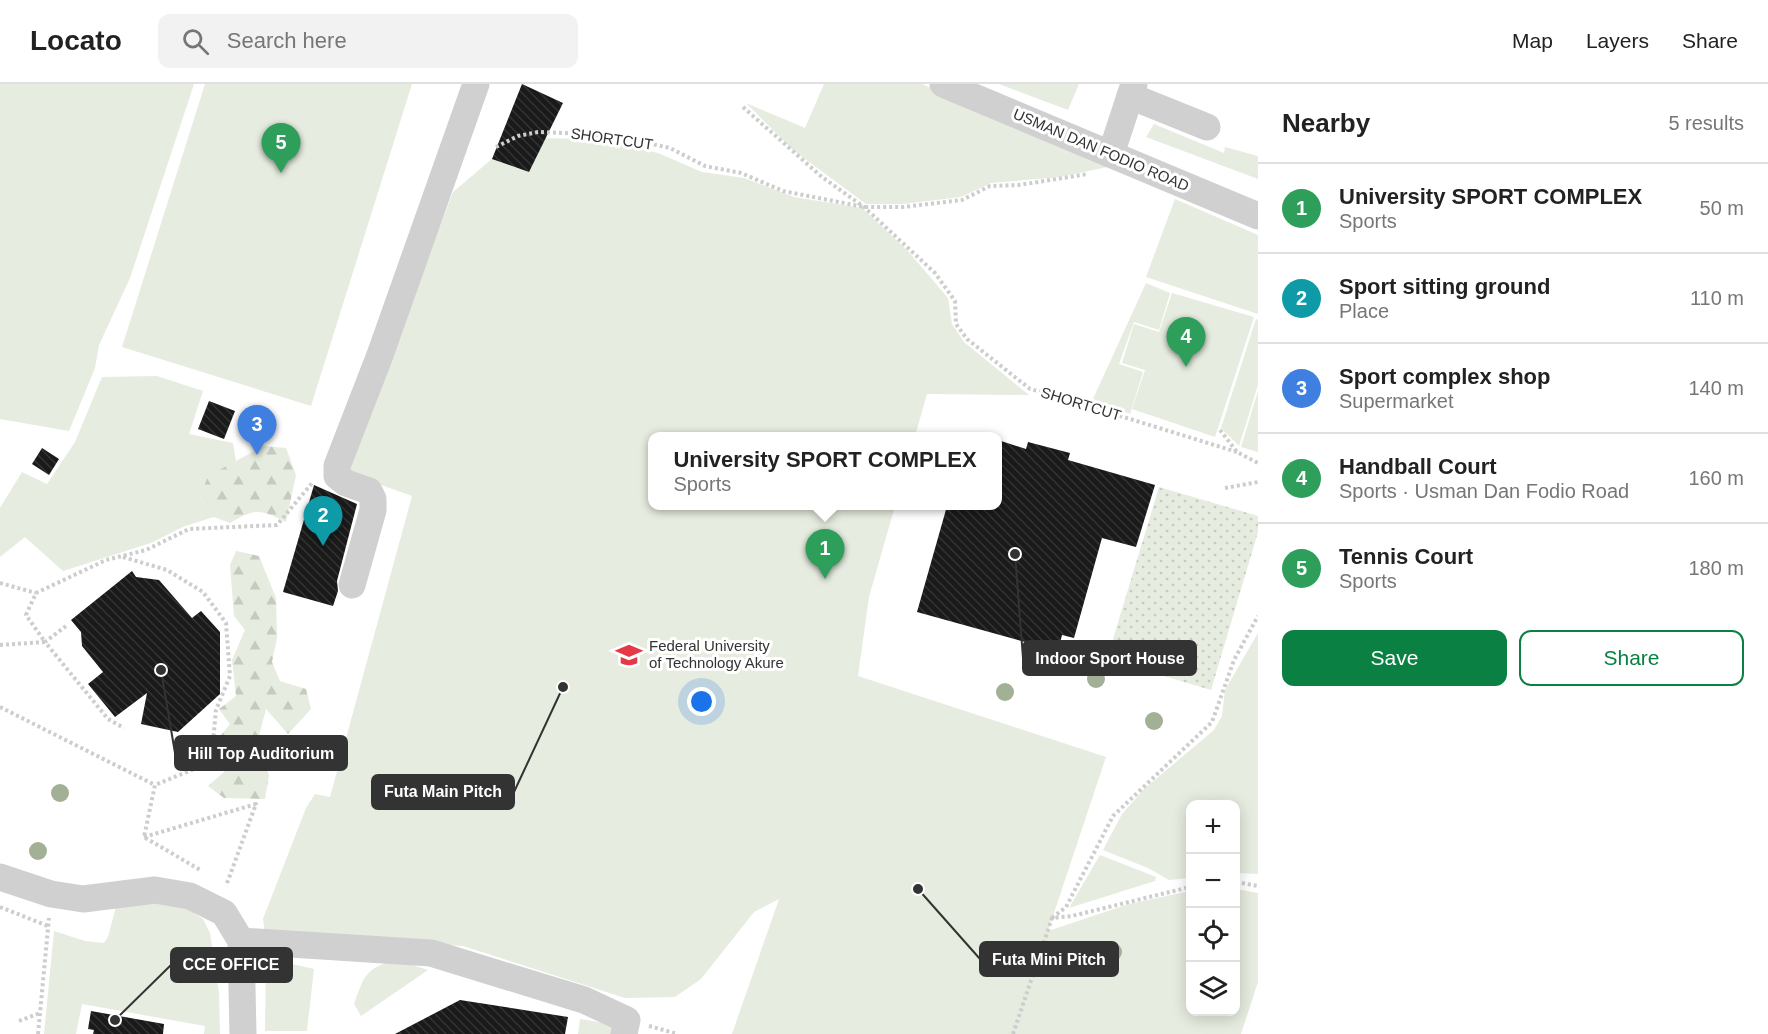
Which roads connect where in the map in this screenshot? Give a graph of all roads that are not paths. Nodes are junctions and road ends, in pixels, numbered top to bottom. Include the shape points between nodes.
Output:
1 (476, 84) edge
2 (943, 84) edge
3 (1132, 90) edge
4 (1207, 127) dead end
5 (1102, 163) junction
6 (1258, 216) edge
7 (352, 585) dead end
8 (0, 877) edge
9 (241, 941) junction
10 (243, 1034) edge
11 (624, 1034) edge

1 - 7 street via 337,466 337,476 369,491 374,499
2 - 5 street, USMAN DAN FODIO ROAD
3 - 4 street
3 - 5 street
5 - 6 street, USMAN DAN FODIO ROAD
8 - 9 street via 51,894 83,899 155,890 190,896 224,913
9 - 10 street
9 - 11 street via 431,952 584,1000 627,1020

